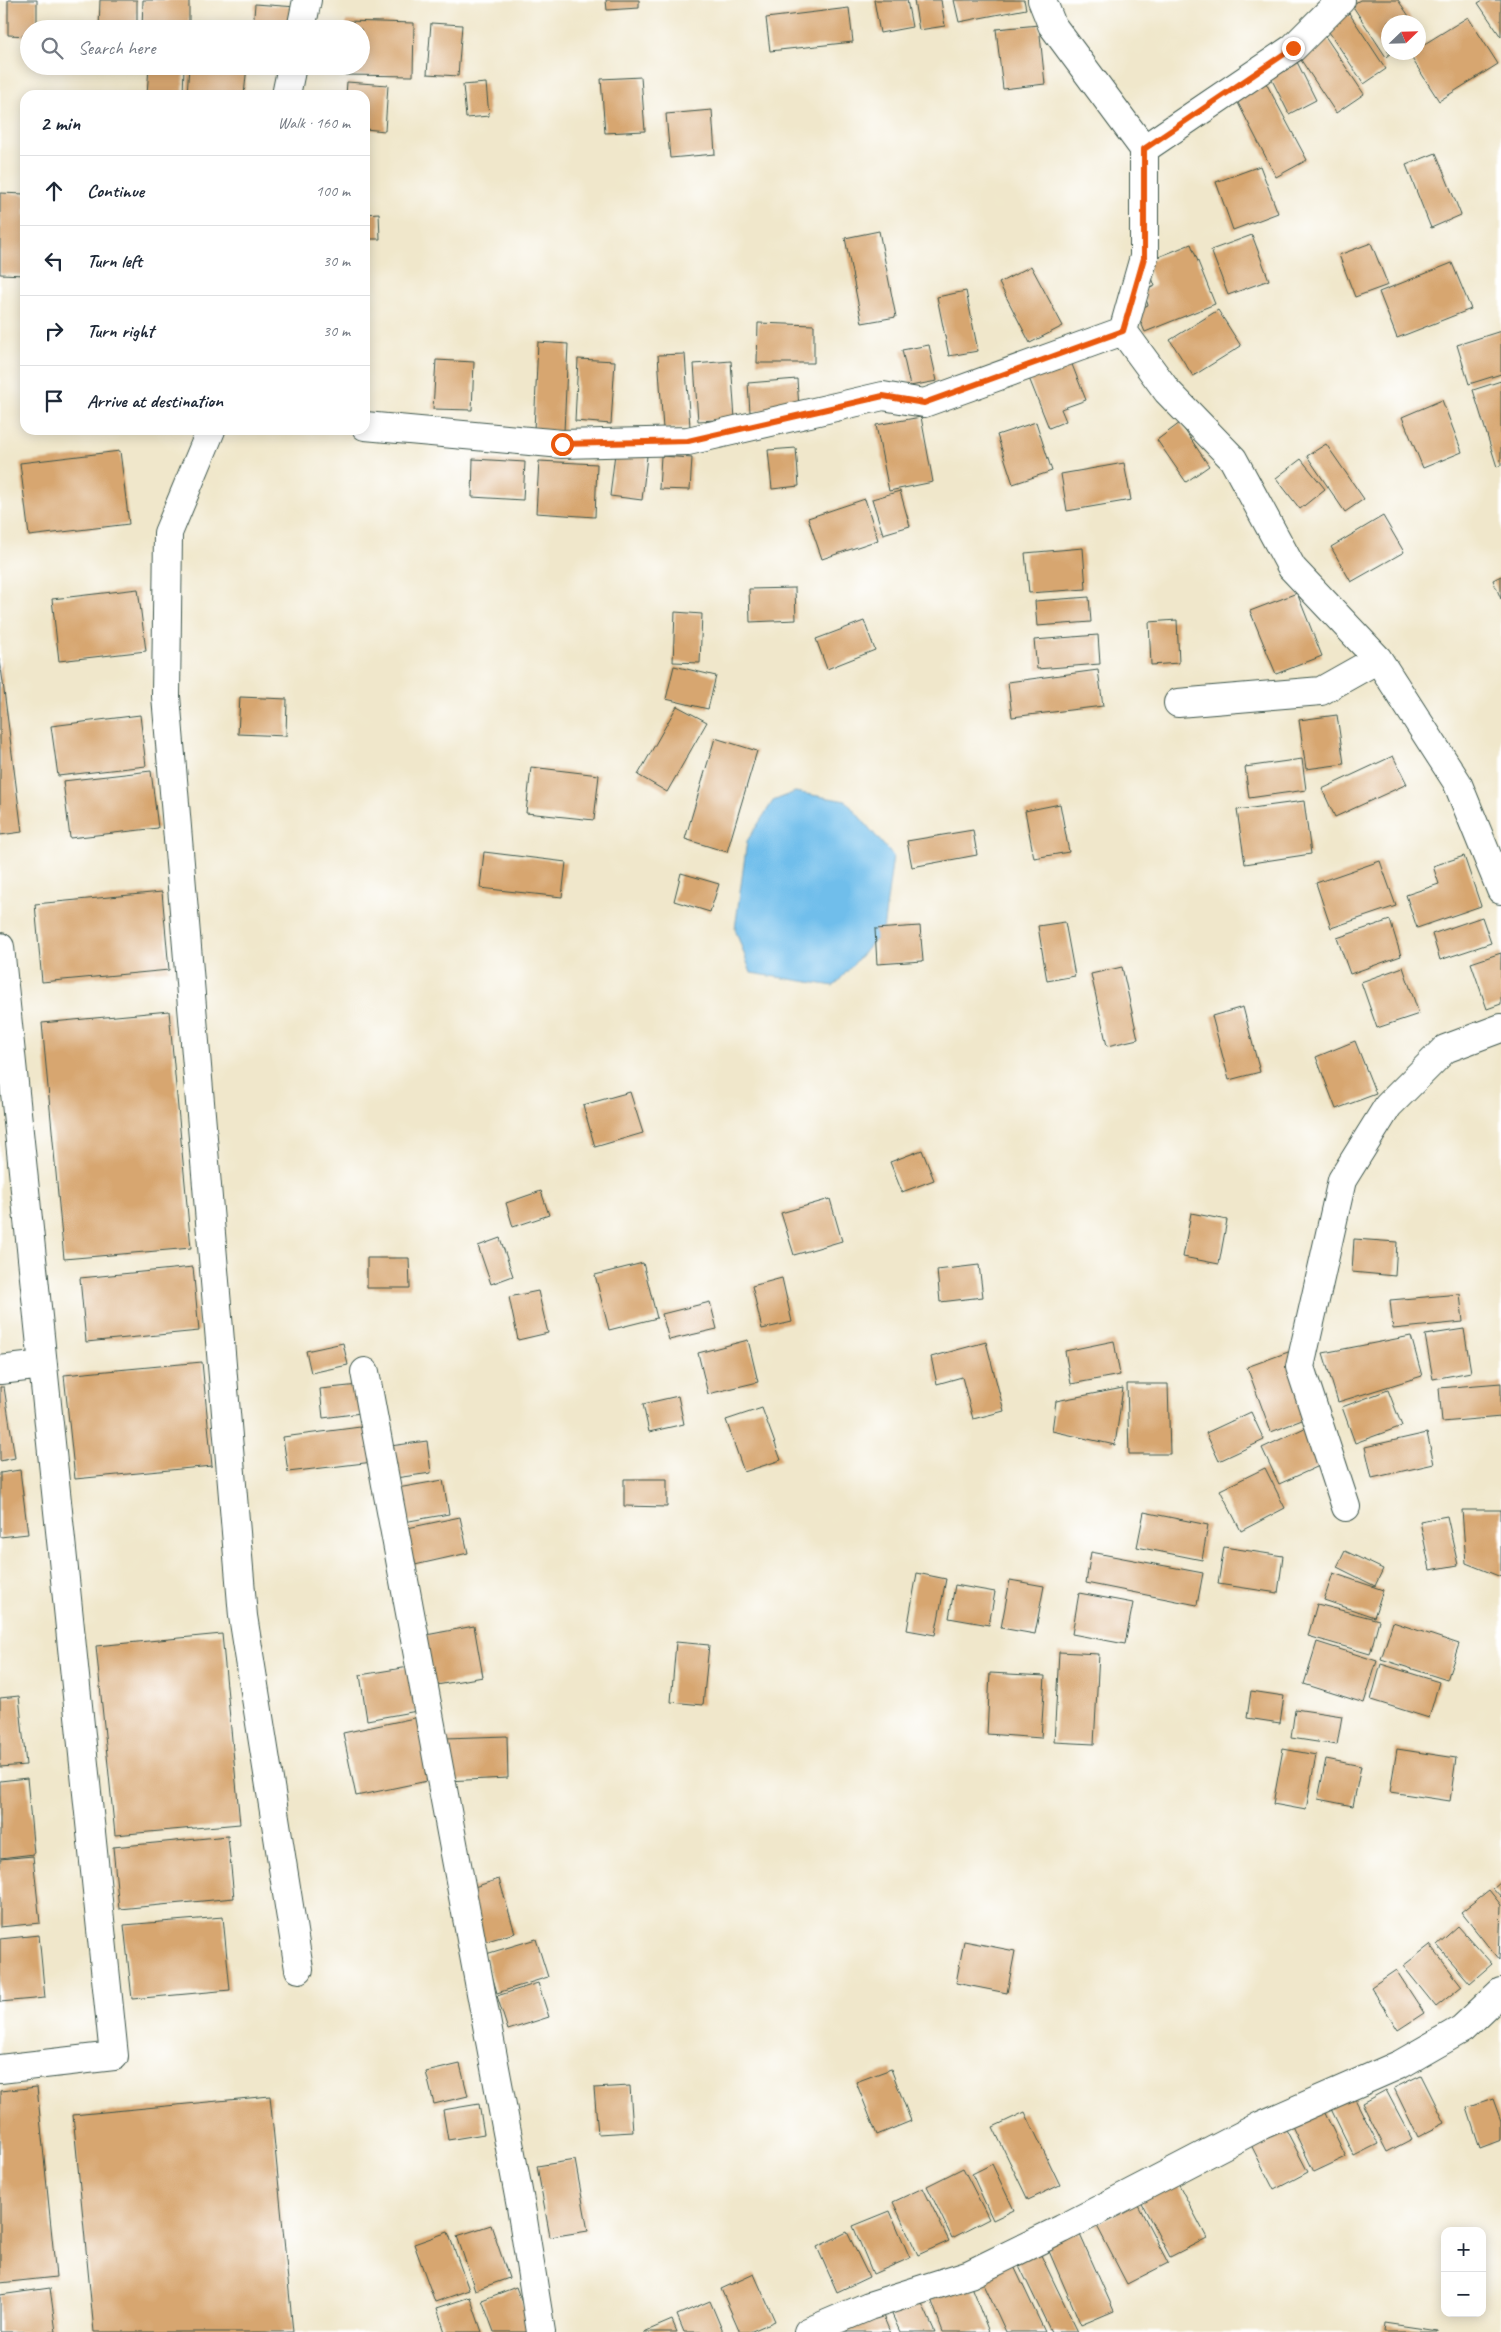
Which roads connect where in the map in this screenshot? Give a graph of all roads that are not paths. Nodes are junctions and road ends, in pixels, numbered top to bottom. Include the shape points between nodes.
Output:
1 (307, 0) edge
2 (1042, 0) edge
3 (1341, 0) edge
4 (303, 20) edge
5 (290, 75) edge
6 (287, 90) edge
7 (1144, 149) junction
8 (1123, 331) junction
9 (370, 426) edge
10 (209, 435) edge
11 (1378, 659) junction
12 (1178, 703) dead end
13 (1501, 890) edge
14 (0, 947) edge
15 (1501, 1028) edge
16 (42, 1365) junction
17 (0, 1370) edge
18 (365, 1372) dead end
19 (1346, 1507) dead end
20 (299, 1969) dead end
21 (1501, 1992) edge
22 (0, 2069) edge
23 (541, 2332) edge
24 (808, 2332) edge

1 - 4 street
2 - 7 street via 1052,25
3 - 7 street via 1293,48
5 - 6 street
7 - 8 street via 1144,258
8 - 9 street via 924,403 883,396 688,441 562,444
8 - 11 street via 1166,391 1233,459 1292,568
10 - 20 street via 168,533 166,696 243,1616
11 - 12 street via 1321,691
11 - 13 street via 1457,782
14 - 16 street
15 - 19 street via 1445,1049 1388,1106 1342,1180 1300,1367
16 - 17 street
16 - 22 street via 114,2056
18 - 23 street via 519,2197
21 - 24 street via 1462,2029 1401,2064 1262,2124 970,2274 869,2306

